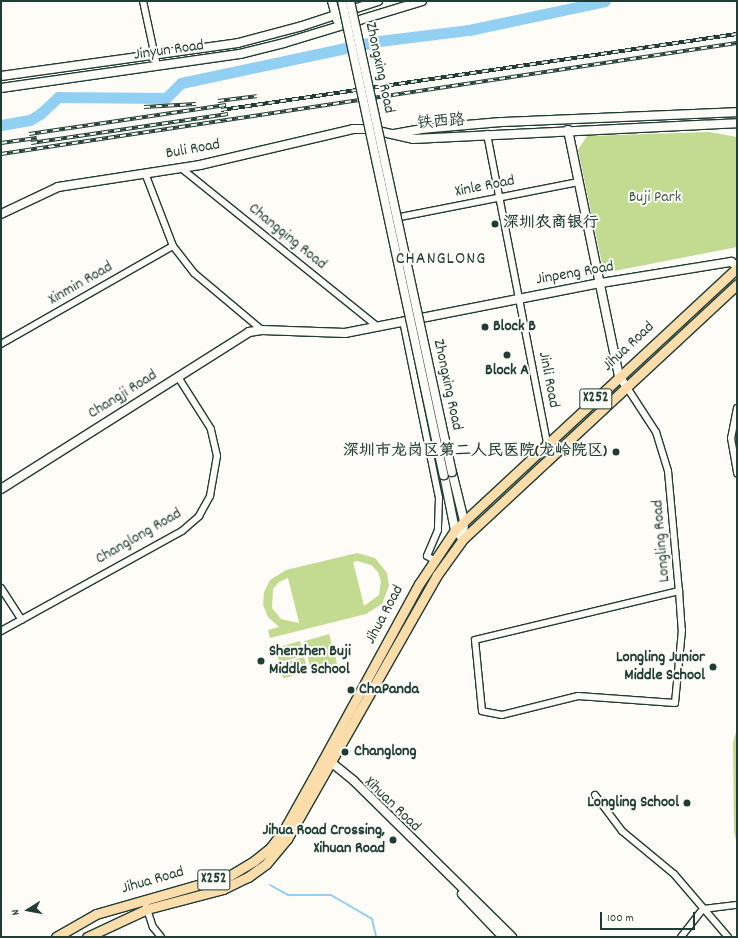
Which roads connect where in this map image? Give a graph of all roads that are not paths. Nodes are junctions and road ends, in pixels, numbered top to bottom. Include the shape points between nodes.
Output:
1 (143, 1) edge
2 (332, 1) edge
3 (342, 1) edge
4 (350, 1) edge
5 (378, 1) edge
6 (422, 1) edge
7 (364, 3) edge
8 (335, 15) junction
9 (368, 16) junction
10 (338, 26) junction
11 (155, 55) junction
12 (157, 66) junction
13 (1, 76) edge
14 (1, 88) edge
15 (737, 112) edge
16 (501, 122) junction
17 (737, 123) edge
18 (374, 130) junction
19 (568, 130) junction
20 (502, 133) junction
21 (394, 134) junction
22 (487, 134) junction
23 (181, 168) junction
24 (145, 172) junction
25 (579, 182) junction
26 (499, 197) junction
27 (1, 214) edge
28 (395, 218) junction
29 (173, 246) junction
30 (737, 267) edge
31 (601, 283) junction
32 (737, 284) edge
33 (519, 299) junction
34 (410, 320) junction
35 (377, 326) junction
36 (262, 330) junction
37 (1, 344) edge
38 (619, 376) junction
39 (178, 377) junction
40 (626, 386) junction
41 (737, 408) edge
42 (548, 443) junction
43 (737, 473) edge
44 (448, 474) junction
45 (1, 490) edge
46 (464, 521) junction
47 (455, 530) junction
48 (463, 539) junction
49 (434, 560) junction
50 (1, 588) edge
51 (679, 591) junction
52 (22, 620) junction
53 (1, 631) edge
54 (328, 764) junction
55 (595, 795) dead end
56 (144, 899) junction
57 (737, 905) edge
58 (147, 909) junction
59 (703, 909) junction
60 (56, 937) edge
61 (87, 937) edge
62 (161, 937) edge
63 (503, 937) edge
64 (512, 937) edge
65 (681, 937) edge
66 (728, 937) edge

1 - 11 street
2 - 8 main road
3 - 44 main road, Zhongxing Road, bridge
4 - 44 main road, Zhongxing Road, bridge
5 - 7 main road, Jinyun Road
6 - 9 main road, Jinyun Road
7 - 8 main road, Jinyun Road
7 - 9 main road
8 - 10 main road
8 - 11 main road, Jinyun Road via 245,41
9 - 10 main road, Jinyun Road
10 - 12 main road, Jinyun Road via 247,52
11 - 12 street
11 - 13 main road, Jinyun Road
12 - 14 main road, Jinyun Road
15 - 16 main road, 铁西路
16 - 20 main road
16 - 21 main road, 铁西路
17 - 19 main road, 铁西路
18 - 21 main road, Buli Road
18 - 23 main road, Buli Road via 346,130
18 - 28 street
18 - 34 street
19 - 20 main road, 铁西路
19 - 25 main road
20 - 22 main road, 铁西路
21 - 22 main road, 铁西路 via 408,139
22 - 26 street, Jinli Road
23 - 24 main road, Buli Road
23 - 35 street, Changqing Road
24 - 27 main road, Buli Road via 58,187
24 - 29 street
25 - 26 street, Xinle Road
25 - 31 main road
26 - 28 street, Xinle Road
26 - 33 street, Jinli Road
28 - 34 street
29 - 36 street via 194,273
29 - 37 street, Xinmin Road
30 - 31 main road, Jinpeng Road via 731,262
30 - 38 main road, Jihua Road / X252
31 - 33 main road, Jinpeng Road
31 - 38 main road
32 - 40 main road, Jihua Road / X252
33 - 34 main road, Jinpeng Road
33 - 42 street, Jinli Road
34 - 35 main road, Jinpeng Road
34 - 49 street via 439,498 438,530 427,556
35 - 36 main road, Changji Road via 345,333
36 - 39 main road, Changji Road via 249,332
38 - 40 main road
38 - 42 main road, Jihua Road / X252
39 - 45 main road, Changji Road
39 - 52 street, Changlong Road via 211,429 217,456 210,496 199,516 182,531
40 - 48 main road, Jihua Road / X252
40 - 51 street, Longling Road via 656,432 668,471
41 - 43 street via 731,438
42 - 46 main road, Jihua Road / X252
44 - 46 main road, Zhongxing Road
44 - 47 main road, Zhongxing Road
46 - 47 main road, Jihua Road / X252
46 - 48 main road, Zhongxing Road
47 - 48 main road
47 - 49 main road, Jihua Road / X252
48 - 54 main road, Jihua Road / X252 via 437,575
49 - 54 main road, Jihua Road / X252
50 - 52 street
51 - 51 street, Longling Road via 475,640 482,711 502,715 578,696 675,704 682,630
52 - 53 street, Changlong Road
54 - 56 main road, Jihua Road / X252 via 284,830 271,847 254,861 229,876
54 - 58 main road, Jihua Road / X252 via 287,839 266,864 248,877 223,889
54 - 63 main road, Xihuan Road
54 - 64 main road, Xihuan Road via 359,786
55 - 59 street via 622,831 674,874
56 - 58 street
56 - 60 main road, Jihua Road / X252 via 96,914
57 - 59 street
58 - 61 main road, Jihua Road / X252
58 - 62 street
59 - 65 street
59 - 66 street

